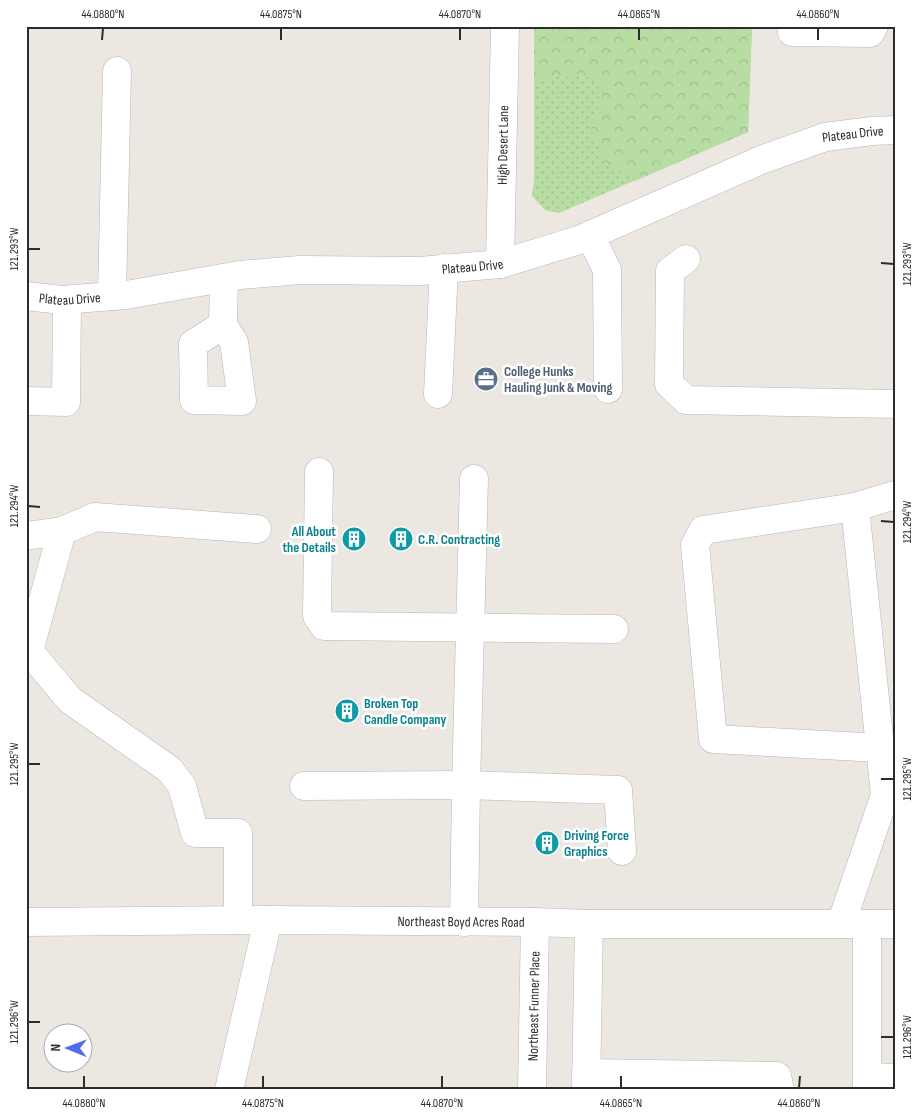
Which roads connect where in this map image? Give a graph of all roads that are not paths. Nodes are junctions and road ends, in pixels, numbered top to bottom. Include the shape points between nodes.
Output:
1 (505, 26) edge
2 (793, 26) edge
3 (874, 26) edge
4 (117, 72) dead end
5 (895, 130) edge
6 (590, 235) junction
7 (686, 258) dead end
8 (500, 264) junction
9 (444, 268) junction
10 (224, 278) junction
11 (26, 296) edge
12 (112, 296) junction
13 (67, 300) junction
14 (222, 325) dead end
15 (608, 389) dead end
16 (438, 394) dead end
17 (26, 401) edge
18 (895, 404) edge
19 (319, 472) dead end
20 (474, 479) dead end
21 (895, 495) edge
22 (855, 507) junction
23 (257, 529) dead end
24 (62, 531) junction
25 (26, 536) edge
26 (470, 629) junction
27 (614, 629) dead end
28 (28, 651) edge
29 (880, 748) junction
30 (466, 785) junction
31 (304, 786) dead end
32 (622, 851) dead end
33 (238, 920) junction
34 (268, 920) junction
35 (26, 922) edge
36 (464, 922) junction
37 (535, 922) junction
38 (589, 924) junction
39 (854, 924) junction
40 (895, 924) edge
41 (895, 1078) edge
42 (586, 1081) edge
43 (867, 1083) edge
44 (229, 1090) edge
45 (532, 1090) edge
46 (780, 1090) edge

1 - 8 street, High Desert Lane
2 - 3 street via 792,32 870,33
4 - 12 street
5 - 6 street, Plateau Drive via 825,137 761,160
6 - 8 street, Plateau Drive
6 - 15 street via 607,270
7 - 18 street via 670,271 669,384 686,400
8 - 9 street, Plateau Drive
9 - 10 street, Plateau Drive via 420,271 300,270
9 - 16 street
10 - 12 street, Plateau Drive
10 - 14 street
11 - 13 street, Plateau Drive
12 - 13 street, Plateau Drive
13 - 17 street via 66,402
19 - 26 street via 317,616 324,626
20 - 26 street
21 - 22 street
22 - 29 street
22 - 29 street via 703,530 695,545 712,739
23 - 24 street via 95,517
24 - 25 street
24 - 28 street
26 - 27 street
26 - 30 street
28 - 33 street via 70,700 170,770 182,786 195,833 238,833
29 - 39 street via 885,795
30 - 31 street
30 - 32 street via 618,790
30 - 36 street
33 - 34 street, Northeast Boyd Acres Road
33 - 35 street, Northeast Boyd Acres Road
34 - 36 street, Northeast Boyd Acres Road
34 - 44 street
36 - 37 street, Northeast Boyd Acres Road
37 - 38 street, Northeast Boyd Acres Road
37 - 45 street, Northeast Funner Place
38 - 39 street, Northeast Boyd Acres Road
38 - 42 street
39 - 40 street, Northeast Boyd Acres Road
39 - 43 street
41 - 43 street
42 - 46 street via 777,1076

